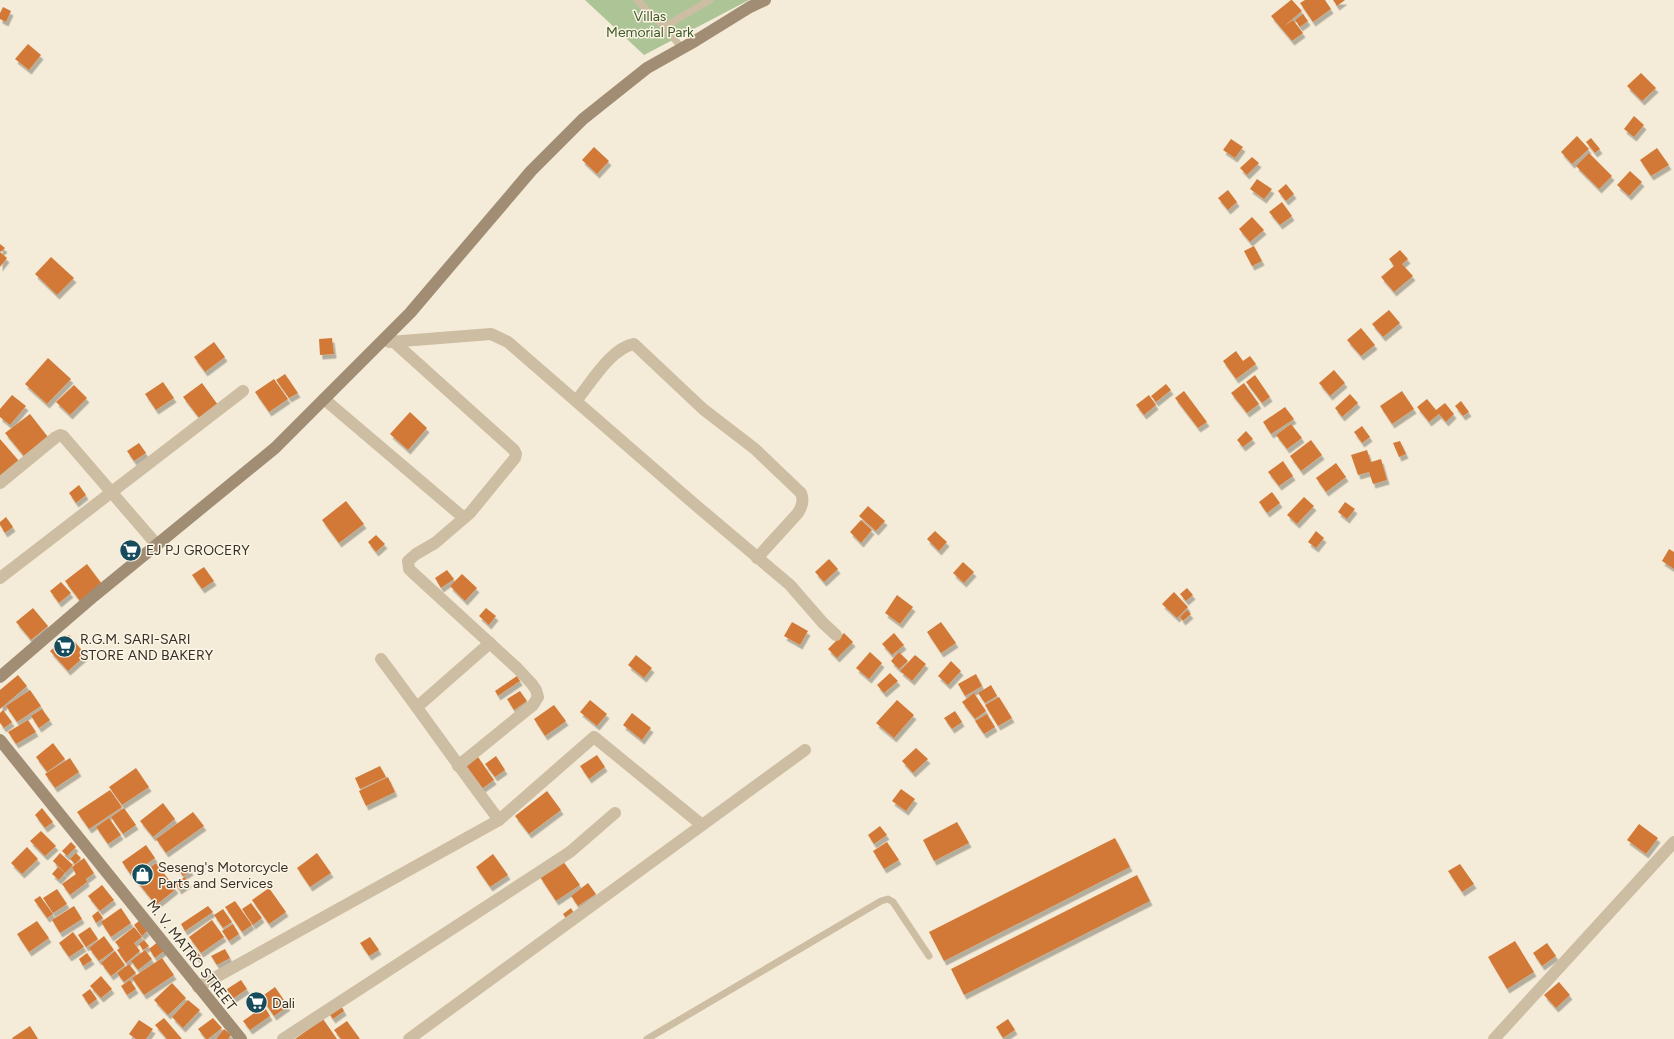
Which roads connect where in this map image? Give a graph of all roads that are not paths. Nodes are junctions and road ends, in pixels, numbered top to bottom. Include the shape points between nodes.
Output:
1 (637, 0) edge
2 (710, 0) edge
3 (765, 0) edge
4 (664, 27) junction
5 (682, 48) junction
6 (394, 342) junction
7 (380, 343) junction
8 (243, 391) dead end
9 (324, 399) junction
10 (576, 401) junction
11 (0, 483) edge
12 (110, 492) junction
13 (464, 518) junction
14 (157, 545) junction
15 (757, 558) junction
16 (0, 578) edge
17 (836, 635) dead end
18 (490, 643) junction
19 (381, 659) dead end
20 (0, 677) edge
21 (418, 707) junction
22 (0, 740) edge
23 (805, 750) dead end
24 (458, 766) junction
25 (615, 813) dead end
26 (498, 820) junction
27 (702, 826) junction
28 (1674, 842) edge
29 (929, 956) dead end
30 (198, 987) junction
31 (240, 1039) edge
32 (283, 1039) edge
33 (409, 1039) edge
34 (647, 1039) edge
35 (1494, 1039) edge

1 - 4 lane
2 - 4 lane
3 - 5 street via 750,6
4 - 5 lane
5 - 7 street via 647,68 583,119 532,171 410,313
6 - 7 street
6 - 10 street via 491,334 508,342
6 - 13 street via 516,454 485,497
7 - 9 street
8 - 12 street
9 - 13 street
9 - 14 street via 275,448
10 - 15 street
10 - 15 street via 613,355 634,344 703,409 754,449 801,493 803,505 798,513
11 - 12 street via 63,436
12 - 14 street
12 - 16 street
13 - 18 street via 435,543 416,554 408,564 412,572
14 - 20 street
15 - 17 street via 790,585
18 - 21 street
18 - 24 street via 532,684 538,697 533,705
19 - 21 street
21 - 24 street
22 - 30 street, M. V. MATRO STREET
23 - 27 street
24 - 26 street
25 - 32 street via 570,852
26 - 27 street via 594,737
26 - 30 street
27 - 33 street
28 - 35 street
29 - 34 lane via 893,902 888,899 881,901
30 - 31 street, M. V. MATRO STREET

